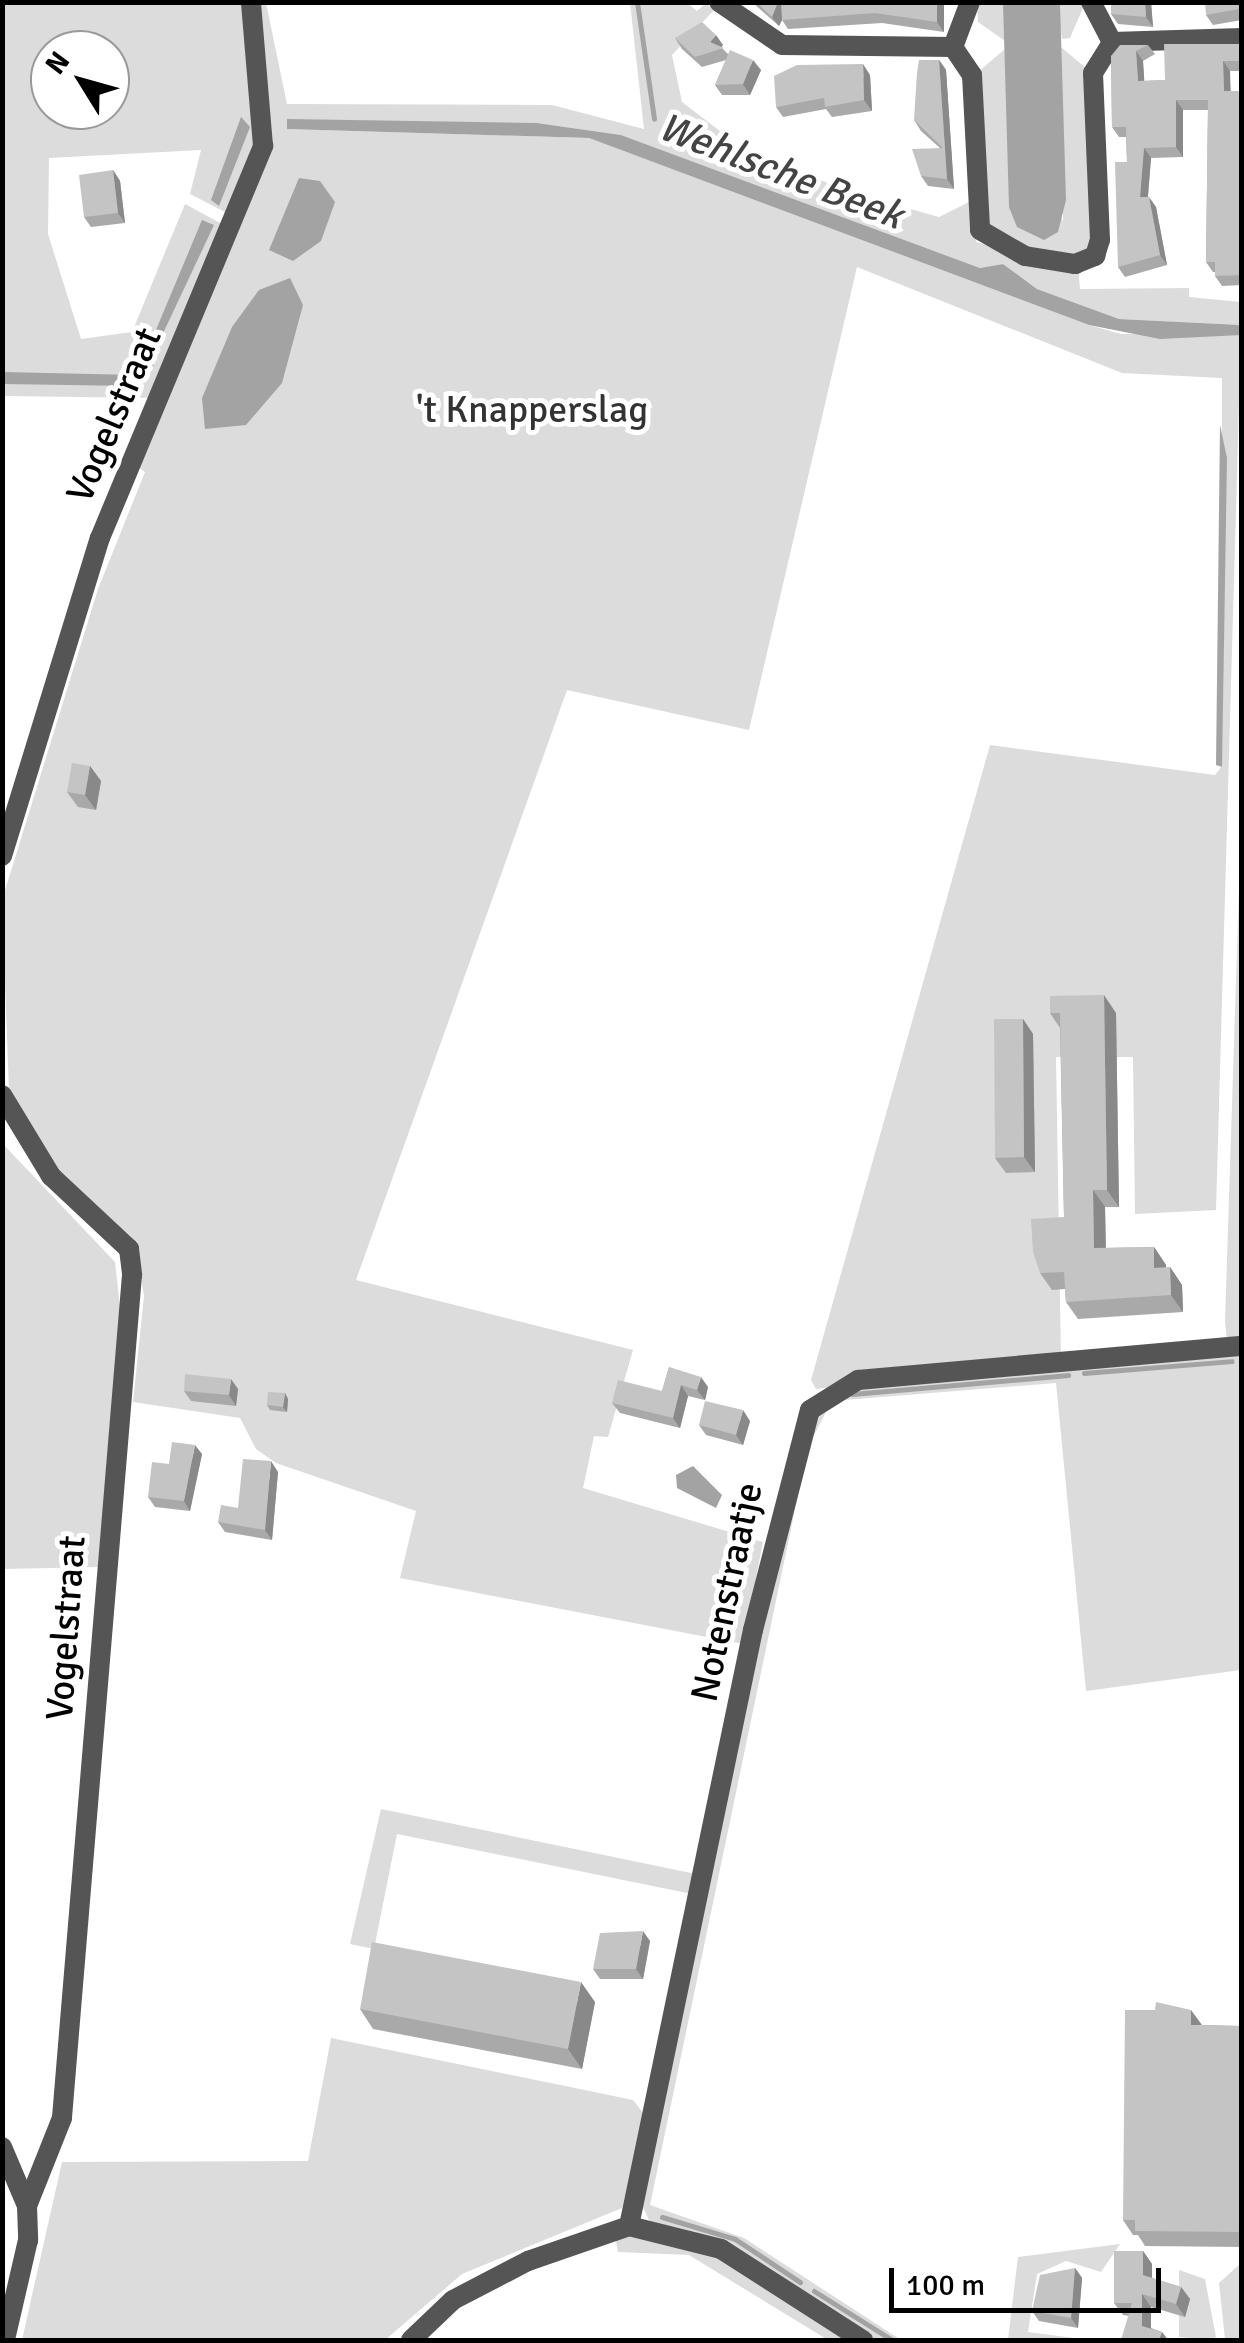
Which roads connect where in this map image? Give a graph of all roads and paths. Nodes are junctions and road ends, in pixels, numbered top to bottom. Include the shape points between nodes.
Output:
1 (251, 2) edge
2 (719, 2) edge
3 (970, 2) edge
4 (1091, 2) edge
5 (1242, 38) edge
6 (1112, 42) junction
7 (953, 47) junction
8 (2, 856) edge
9 (2, 1095) edge
10 (1242, 1346) edge
11 (2, 2147) edge
12 (27, 2206) junction
13 (630, 2226) junction
14 (5, 2340) edge
15 (411, 2340) edge
16 (863, 2340) edge

1 - 8 street, Vogelstraat via 263,146 100,538
2 - 7 street via 782,44
3 - 7 street
4 - 6 street
5 - 6 street
6 - 7 street via 1093,73 1099,250 1074,264 1025,256 980,230 972,75
9 - 12 street, Vogelstraat via 51,1176 129,1249 132,1275 62,2118
10 - 13 street, Notenstraatje via 858,1380 810,1410 761,1592
11 - 12 street
12 - 14 street, Vogelstraat
13 - 15 street via 468,2292
13 - 16 street via 721,2250

